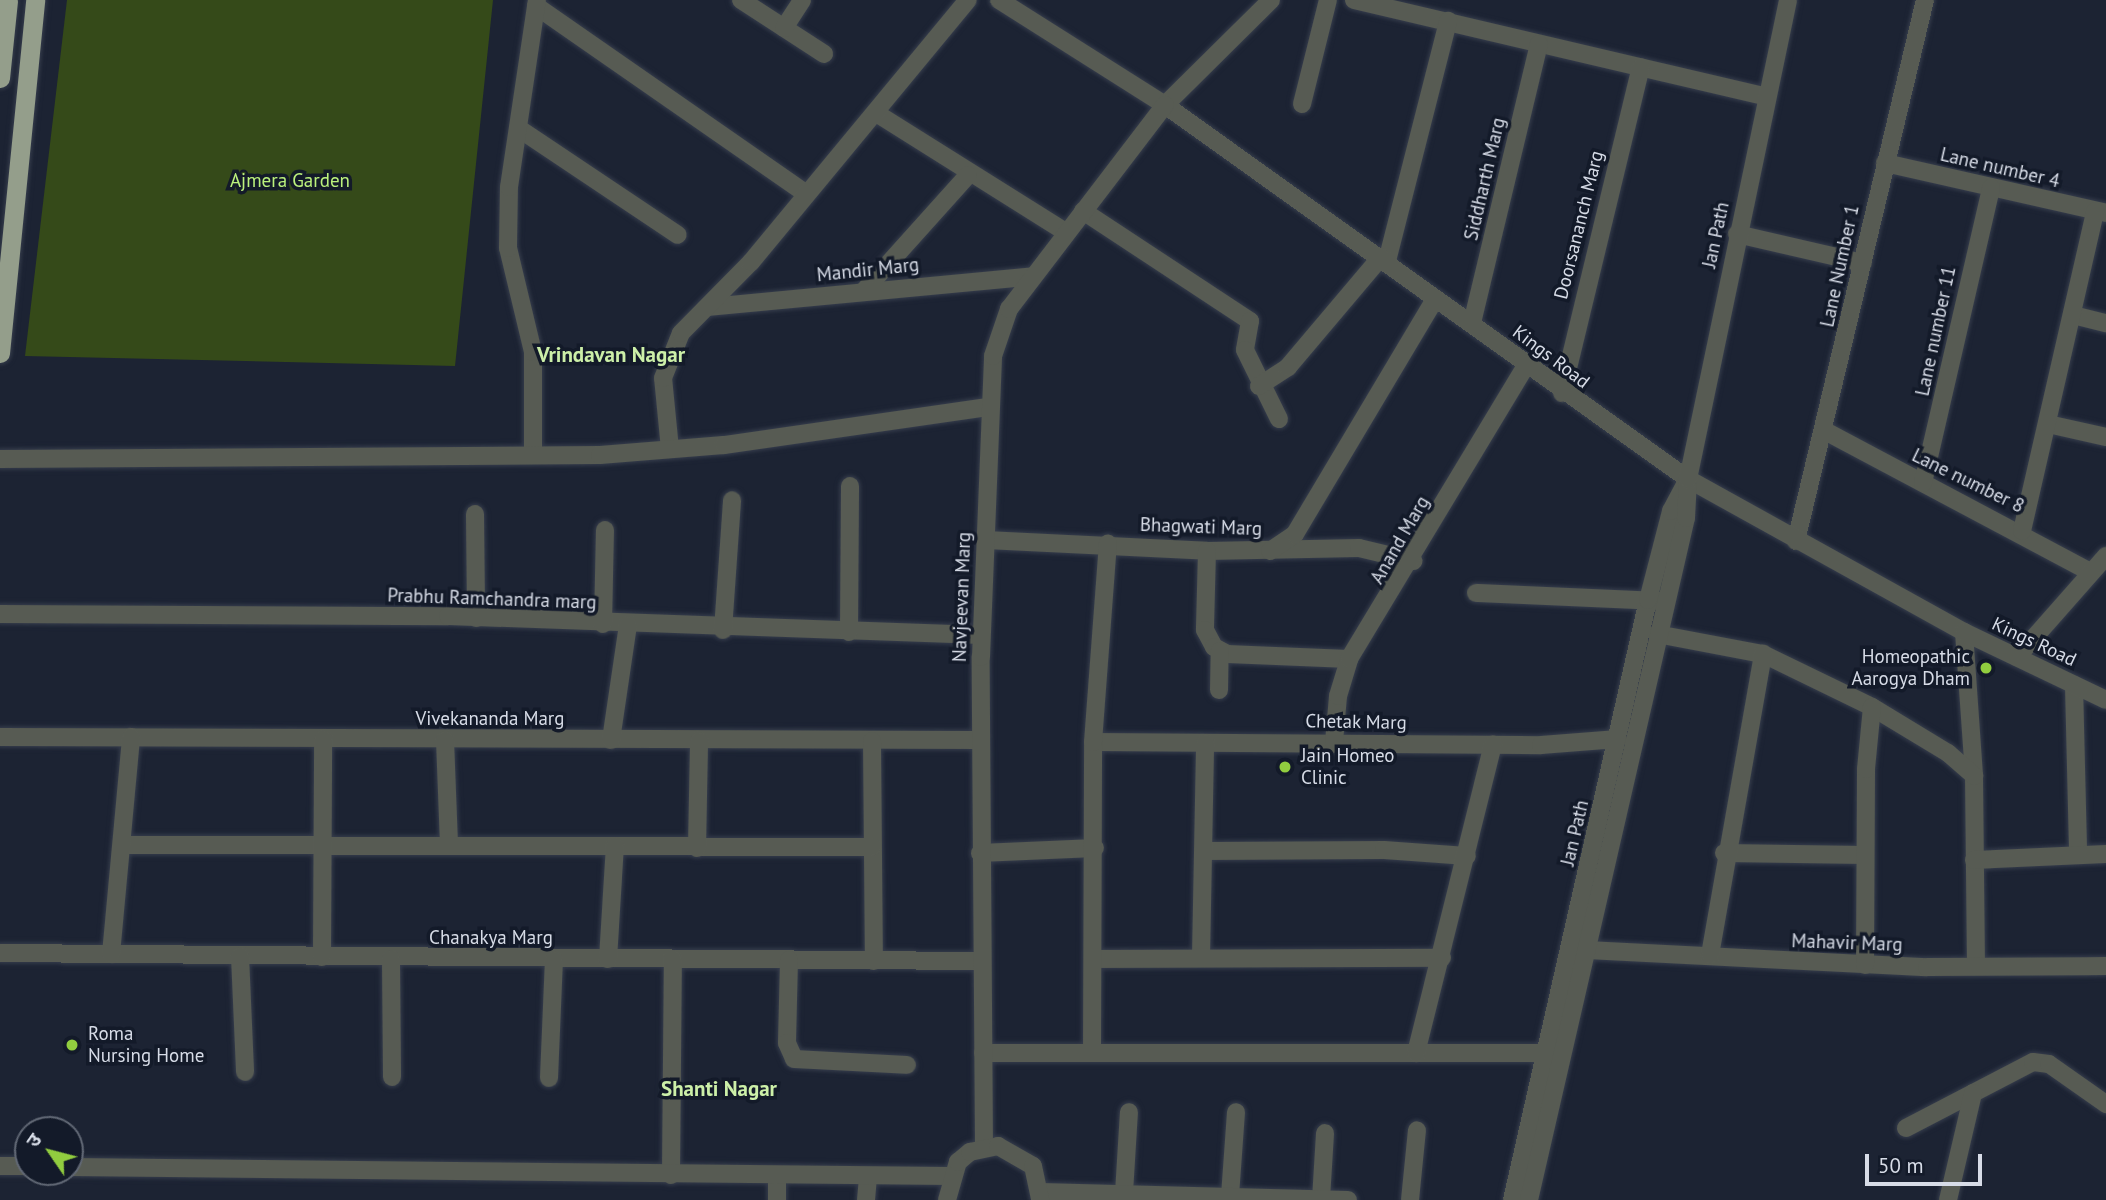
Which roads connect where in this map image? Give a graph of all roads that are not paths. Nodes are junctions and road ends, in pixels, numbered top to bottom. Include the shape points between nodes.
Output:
1 (9, 0) edge
2 (35, 0) edge
3 (741, 0) edge
4 (802, 0) edge
5 (968, 0) edge
6 (999, 0) edge
7 (1271, 0) edge
8 (1328, 0) edge
9 (1354, 0) edge
10 (1788, 0) edge
11 (1925, 0) edge
12 (537, 3) edge
13 (1448, 21) junction
14 (783, 28) junction
15 (1539, 44) junction
16 (824, 54) dead end
17 (1641, 67) junction
18 (0, 78) edge
19 (1767, 97) junction
20 (1302, 104) dead end
21 (1165, 105) junction
22 (876, 113) junction
23 (518, 128) junction
24 (1885, 163) junction
25 (968, 175) junction
26 (1991, 188) junction
27 (806, 194) junction
28 (1083, 211) junction
29 (2100, 212) edge
30 (1066, 232) junction
31 (1737, 234) junction
32 (678, 235) dead end
33 (1384, 259) junction
34 (1863, 263) junction
35 (1033, 276) junction
36 (863, 292) junction
37 (1435, 299) junction
38 (708, 307) junction
39 (2073, 315) junction
40 (1472, 323) junction
41 (2106, 323) edge
42 (0, 353) edge
43 (1527, 366) junction
44 (1259, 386) junction
45 (1562, 393) junction
46 (989, 407) junction
47 (1279, 419) dead end
48 (2048, 425) junction
49 (1825, 431) junction
50 (2106, 437) edge
51 (670, 449) junction
52 (533, 455) junction
53 (0, 459) edge
54 (1688, 479) junction
55 (1923, 483) junction
56 (850, 486) dead end
57 (732, 500) dead end
58 (475, 514) dead end
59 (606, 530) dead end
60 (2022, 531) junction
61 (986, 540) junction
62 (1796, 541) junction
63 (1108, 544) junction
64 (1207, 551) junction
65 (1270, 551) junction
66 (2106, 556) edge
67 (1413, 561) junction
68 (2090, 572) junction
69 (1476, 593) dead end
70 (1656, 600) junction
71 (0, 614) edge
72 (476, 618) junction
73 (603, 624) junction
74 (628, 625) junction
75 (723, 630) junction
76 (849, 632) junction
77 (1964, 632) junction
78 (1657, 634) junction
79 (981, 635) junction
80 (1220, 651) junction
81 (1763, 654) junction
82 (2017, 657) junction
83 (1349, 659) junction
84 (2074, 684) junction
85 (1219, 690) dead end
86 (2106, 700) edge
87 (1872, 707) junction
88 (0, 737) edge
89 (131, 737) junction
90 (323, 739) junction
91 (1618, 739) junction
92 (445, 740) junction
93 (611, 740) junction
94 (980, 740) junction
95 (699, 741) junction
96 (872, 741) junction
97 (1094, 742) junction
98 (1334, 742) junction
99 (1205, 743) junction
100 (1493, 744) junction
101 (1974, 776) junction
102 (122, 845) junction
103 (323, 846) junction
104 (449, 846) junction
105 (615, 846) junction
106 (872, 847) junction
107 (697, 848) junction
108 (1095, 848) junction
109 (1204, 850) junction
110 (980, 853) junction
111 (1724, 853) junction
112 (2078, 854) junction
113 (2106, 854) edge
114 (1865, 855) junction
115 (1467, 856) junction
116 (1974, 860) junction
117 (1587, 950) junction
118 (0, 953) edge
119 (111, 954) junction
120 (1710, 955) junction
121 (240, 956) junction
122 (322, 957) junction
123 (1201, 957) junction
124 (1442, 958) junction
125 (391, 959) junction
126 (608, 959) junction
127 (673, 959) junction
128 (1095, 959) junction
129 (554, 960) junction
130 (789, 960) junction
131 (874, 961) junction
132 (981, 961) junction
133 (1865, 965) junction
134 (2106, 965) edge
135 (1976, 966) junction
136 (982, 1052) junction
137 (1092, 1052) junction
138 (1416, 1053) junction
139 (1545, 1053) junction
140 (908, 1065) dead end
141 (245, 1072) dead end
142 (392, 1077) dead end
143 (549, 1078) dead end
144 (1973, 1093) junction
145 (2106, 1104) edge
146 (1129, 1112) dead end
147 (1236, 1112) dead end
148 (1906, 1128) dead end
149 (1417, 1130) dead end
150 (1325, 1133) dead end
151 (984, 1146) junction
152 (84, 1167) edge
153 (671, 1175) junction
154 (777, 1176) junction
155 (950, 1176) junction
156 (867, 1177) junction
157 (1124, 1193) junction
158 (1041, 1196) edge
159 (1073, 1196) edge
160 (1230, 1196) junction
161 (1177, 1197) edge
162 (1285, 1199) edge
163 (1321, 1199) edge
164 (777, 1200) edge
165 (866, 1200) edge
166 (947, 1200) edge
167 (1348, 1200) edge
168 (1410, 1200) edge
169 (1512, 1200) edge
170 (1529, 1200) edge
171 (1948, 1200) edge

1 - 18 highway
2 - 42 highway
3 - 14 street
4 - 14 street
5 - 22 street
6 - 21 street, Kings Road
7 - 21 street, Navjeevan Marg
8 - 20 street
9 - 13 street
10 - 19 street, Jan Path
11 - 24 street, Lane Number 1
12 - 23 street
12 - 27 street
13 - 15 street
13 - 33 street
14 - 16 street
15 - 17 street
15 - 40 street, Siddharth Marg
17 - 19 street
17 - 45 street, Doorsananch Marg
19 - 31 street, Jan Path
21 - 28 street, Navjeevan Marg
21 - 33 street, Kings Road
22 - 25 street
22 - 27 street
23 - 32 street
23 - 52 street via 508,248 533,352
24 - 26 street, Lane number 4
24 - 34 street, Lane Number 1
25 - 30 street
25 - 36 street
26 - 29 street, Lane number 4
26 - 55 street, Lane number 11
27 - 38 street
28 - 30 street, Navjeevan Marg
28 - 44 street via 1250,321 1245,350
29 - 39 street
30 - 35 street, Navjeevan Marg
31 - 34 street
31 - 54 street, Jan Path
33 - 37 street, Kings Road
33 - 44 street via 1288,367
34 - 49 street, Lane Number 1
35 - 36 street, Mandir Marg
35 - 46 street, Navjeevan Marg via 1009,309 997,345
36 - 38 street, Mandir Marg
37 - 40 street, Kings Road
37 - 65 street via 1295,534
38 - 51 street via 668,354 663,378
39 - 41 street
39 - 48 street
40 - 43 street, Kings Road
43 - 45 street, Kings Road
43 - 67 street, Anand Marg
44 - 47 street
45 - 54 street, Kings Road
46 - 51 street
46 - 61 street, Navjeevan Marg
48 - 50 street
48 - 60 street
49 - 55 street, Lane number 8
49 - 62 street, Lane Number 1
51 - 52 street
52 - 53 street
54 - 62 street, Kings Road
54 - 70 street, Jan Path via 1671,511
55 - 60 street, Lane number 8
56 - 76 street
57 - 75 street
58 - 72 street
59 - 73 street
60 - 68 street, Lane number 8
61 - 63 street, Bhagwati Marg
61 - 79 street, Navjeevan Marg
62 - 77 street, Kings Road
63 - 64 street, Bhagwati Marg
63 - 97 street
64 - 65 street, Bhagwati Marg
64 - 80 street via 1205,631
65 - 67 street, Bhagwati Marg via 1359,548
66 - 68 street
67 - 83 street, Anand Marg
68 - 82 street
69 - 70 street
70 - 78 street, Jan Path
70 - 91 street, Jan Path
71 - 72 street, Prabhu Ramchandra marg
72 - 73 street, Prabhu Ramchandra marg
73 - 74 street, Prabhu Ramchandra marg
74 - 75 street, Prabhu Ramchandra marg
74 - 93 street
75 - 76 street, Prabhu Ramchandra marg
76 - 79 street, Prabhu Ramchandra marg
77 - 82 street, Kings Road
77 - 101 street
78 - 81 street
78 - 117 street, Jan Path
79 - 94 street, Navjeevan Marg
80 - 83 street
80 - 85 street
81 - 87 street
81 - 111 street
82 - 84 street, Kings Road
83 - 98 street, Anand Marg via 1338,696
84 - 86 street, Kings Road
84 - 112 street
87 - 101 street via 1948,753
87 - 114 street
88 - 89 street, Vivekananda Marg
89 - 90 street, Vivekananda Marg
89 - 102 street
90 - 92 street, Vivekananda Marg
90 - 103 street
91 - 100 street, Chetak Marg
91 - 139 street, Jan Path
92 - 93 street, Vivekananda Marg
92 - 104 street
93 - 95 street, Vivekananda Marg
94 - 96 street, Vivekananda Marg
94 - 110 street, Navjeevan Marg
95 - 96 street, Vivekananda Marg
95 - 107 street
96 - 106 street
97 - 99 street, Chetak Marg
97 - 108 street
98 - 99 street, Chetak Marg
98 - 100 street, Chetak Marg
99 - 109 street
100 - 115 street
101 - 116 street
102 - 103 street
102 - 119 street
103 - 104 street
103 - 122 street
104 - 105 street
105 - 107 street
105 - 126 street
106 - 107 street
106 - 131 street
108 - 110 street
108 - 128 street
109 - 115 street via 1384,850
109 - 123 street
110 - 132 street, Navjeevan Marg
111 - 114 street
111 - 120 street
112 - 113 street
112 - 116 street
114 - 133 street
115 - 124 street
116 - 135 street
117 - 120 street, Mahavir Marg
117 - 170 street, Jan Path
118 - 119 street, Chanakya Marg
119 - 121 street, Chanakya Marg
120 - 133 street, Mahavir Marg
121 - 122 street, Chanakya Marg
121 - 141 street
122 - 125 street, Chanakya Marg
123 - 124 street
123 - 128 street
124 - 138 street
125 - 129 street, Chanakya Marg
125 - 142 street
126 - 127 street, Chanakya Marg
126 - 129 street, Chanakya Marg
127 - 130 street, Chanakya Marg
127 - 153 street
128 - 137 street
129 - 143 street
130 - 131 street, Chanakya Marg
130 - 140 street via 787,1043 793,1059
131 - 132 street, Chanakya Marg
132 - 136 street, Navjeevan Marg
133 - 135 street, Mahavir Marg
134 - 135 street, Mahavir Marg
136 - 137 street
136 - 151 street, Navjeevan Marg
137 - 138 street
138 - 139 street
139 - 169 street, Jan Path
144 - 145 street via 2034,1062 2049,1064
144 - 148 street
144 - 171 street
146 - 157 street
147 - 160 street
149 - 168 street
150 - 163 street
151 - 155 street via 970,1152
151 - 158 street via 1023,1156
152 - 153 street
153 - 154 street
154 - 156 street
154 - 164 street
155 - 156 street
155 - 166 street
156 - 165 street
157 - 159 street
157 - 161 street
158 - 159 street
160 - 161 street
160 - 162 street
162 - 163 street
163 - 167 street

